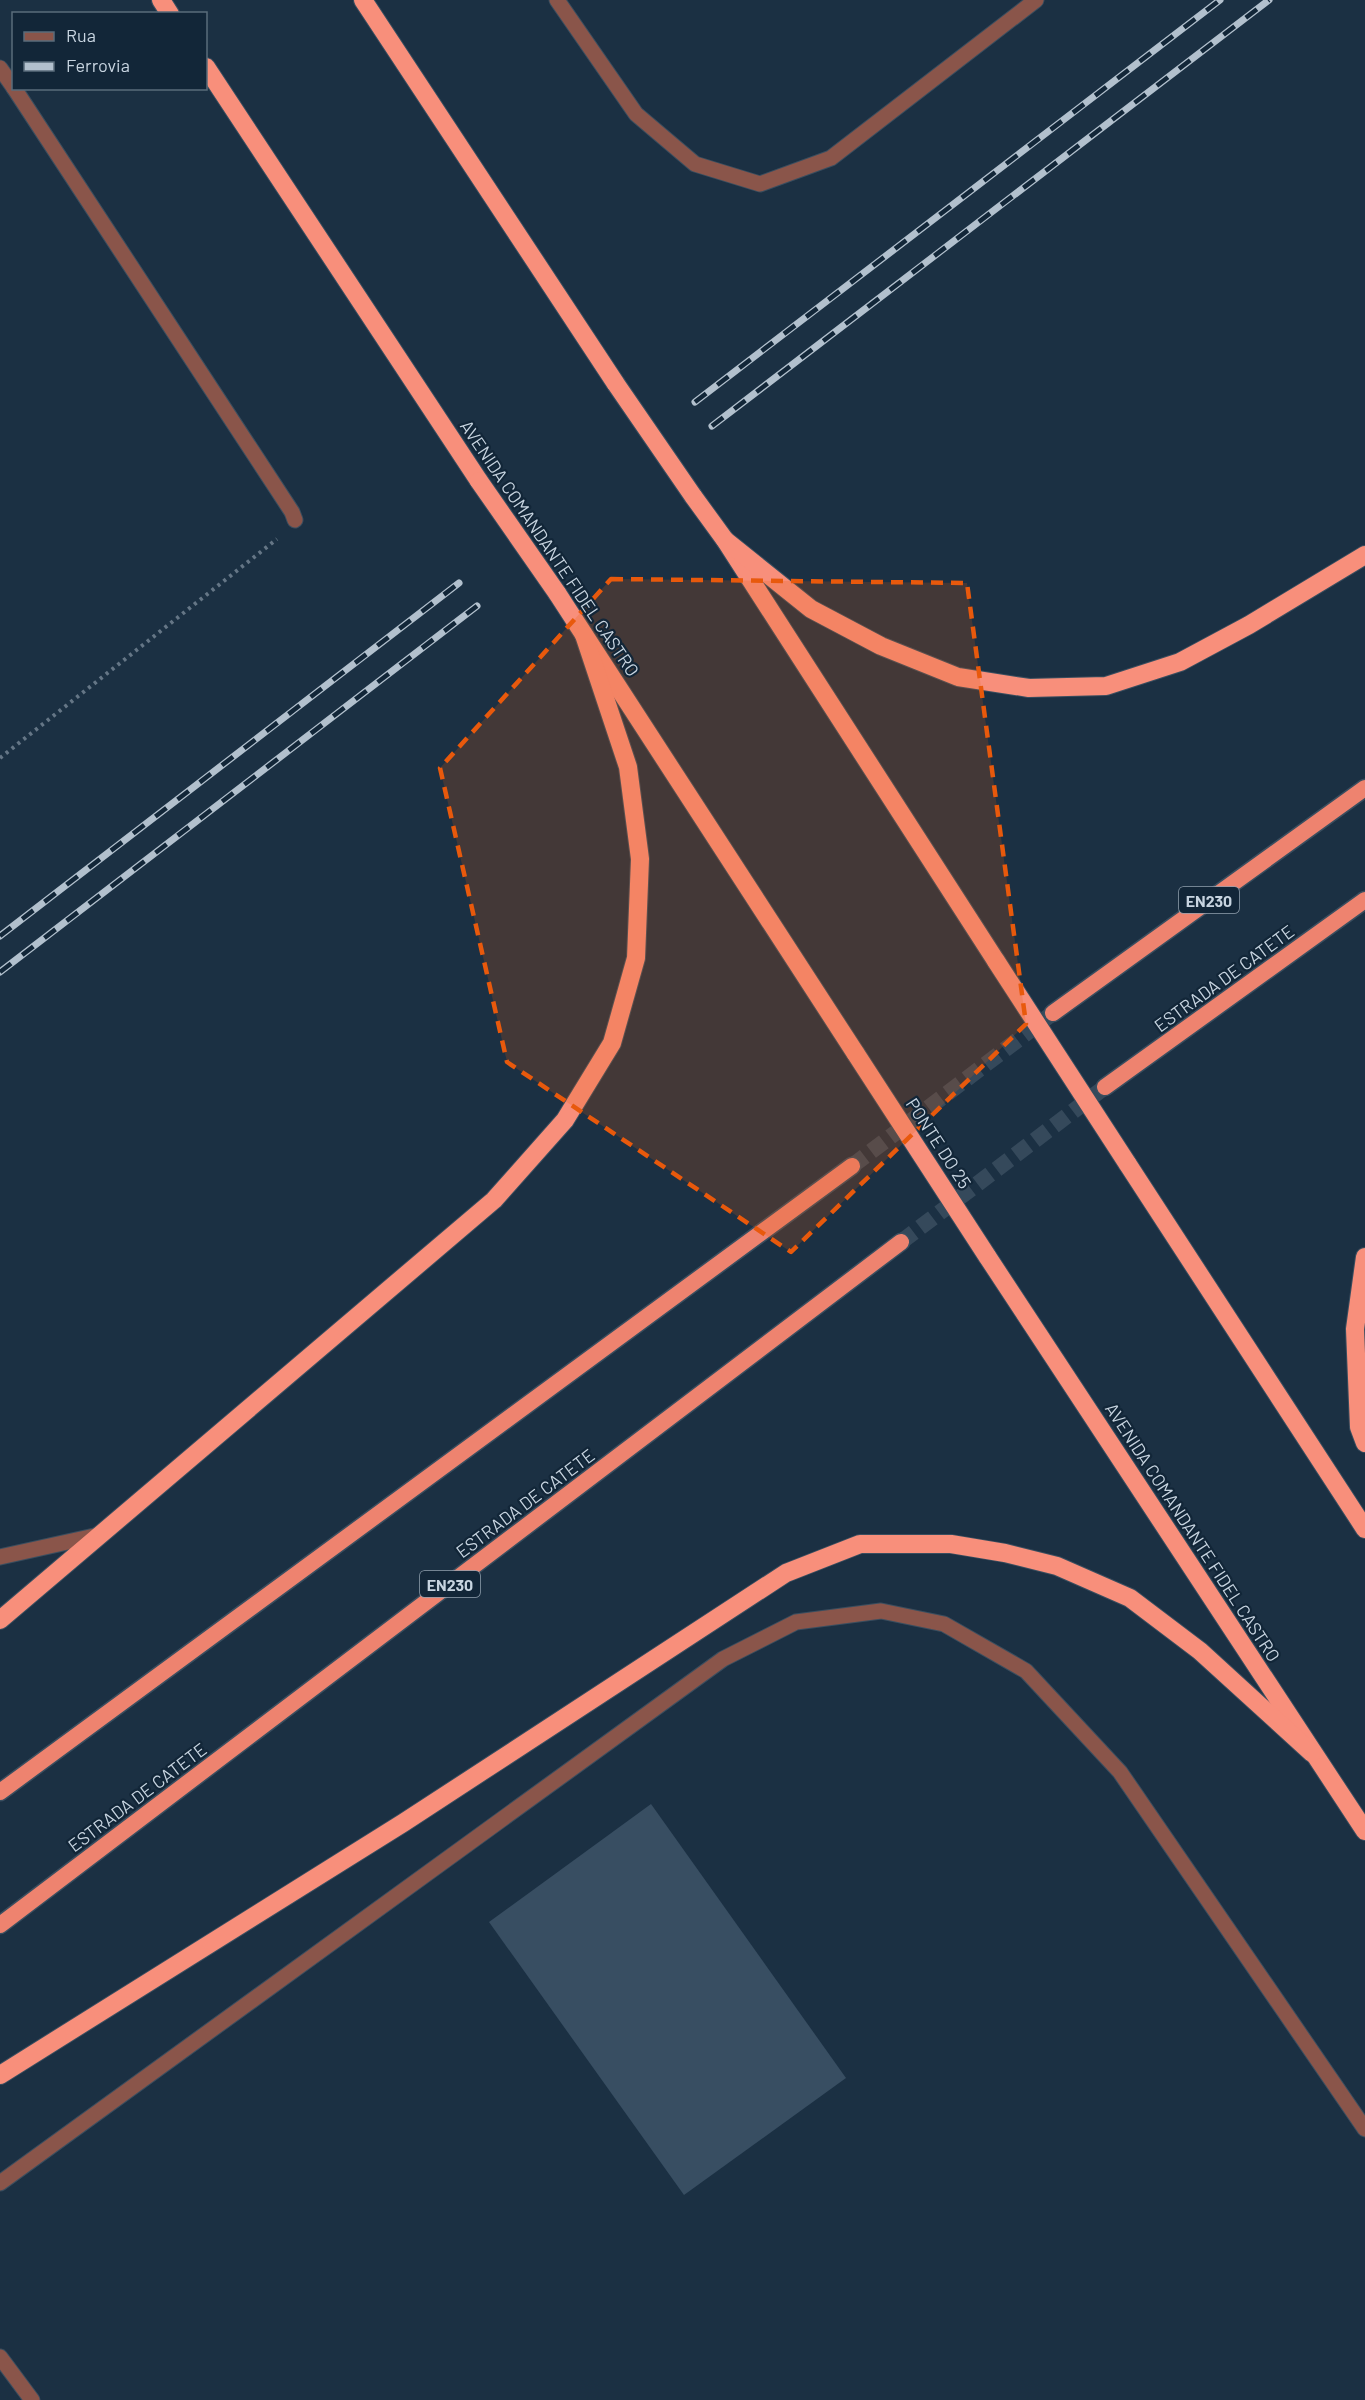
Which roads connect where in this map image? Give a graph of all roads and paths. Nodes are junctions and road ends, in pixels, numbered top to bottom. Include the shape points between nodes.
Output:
1 (363, 0) edge
2 (556, 0) edge
3 (1036, 0) edge
4 (0, 68) edge
5 (207, 69) edge
6 (12, 85) edge
7 (15, 90) edge
8 (295, 520) joint
9 (725, 540) junction
10 (1365, 555) edge
11 (584, 635) junction
12 (0, 758) edge
13 (1365, 788) edge
14 (1365, 900) edge
15 (1053, 1012) tunnel mouth
16 (856, 1054) joint
17 (1105, 1087) tunnel mouth
18 (852, 1166) tunnel mouth
19 (901, 1242) tunnel mouth
20 (987, 1256) joint
21 (1365, 1257) edge
22 (1365, 1443) edge
23 (1365, 1529) edge
24 (101, 1534) junction
25 (0, 1557) edge
26 (0, 1620) edge
27 (1312, 1753) junction
28 (0, 1792) edge
29 (1365, 1831) edge
30 (0, 1925) edge
31 (0, 2075) edge
32 (1365, 2129) edge
33 (0, 2183) edge
34 (0, 2357) edge
35 (32, 2400) edge

1 - 9 highway, bridge via 616,384
2 - 3 street via 636,114 695,164 760,184 831,158
4 - 6 street
5 - 11 highway, AVENIDA COMANDANTE FIDEL CASTRO, bridge
7 - 8 street
8 - 12 path via 294,525
9 - 10 highway via 811,609 881,646 958,677 1029,688 1106,686 1180,662
9 - 23 highway, bridge
11 - 16 highway, AVENIDA COMANDANTE FIDEL CASTRO
11 - 24 highway via 628,767 640,859 636,958 612,1043 565,1120 494,1200
13 - 15 highway, EN230
14 - 17 highway, ESTRADA DE CATETE
16 - 20 highway, PONTE DO 25, bridge
18 - 28 highway
19 - 30 highway, ESTRADA DE CATETE / EN230
20 - 27 highway, AVENIDA COMANDANTE FIDEL CASTRO
21 - 22 highway via 1355,1329 1359,1427
24 - 25 street
24 - 26 highway
27 - 29 highway, AVENIDA COMANDANTE FIDEL CASTRO
27 - 31 highway via 1200,1651 1130,1598 1057,1566 1005,1554 951,1544 860,1544 786,1573 403,1823
32 - 33 street via 1120,1772 1026,1671 944,1623 881,1611 796,1622 723,1659
34 - 35 street

